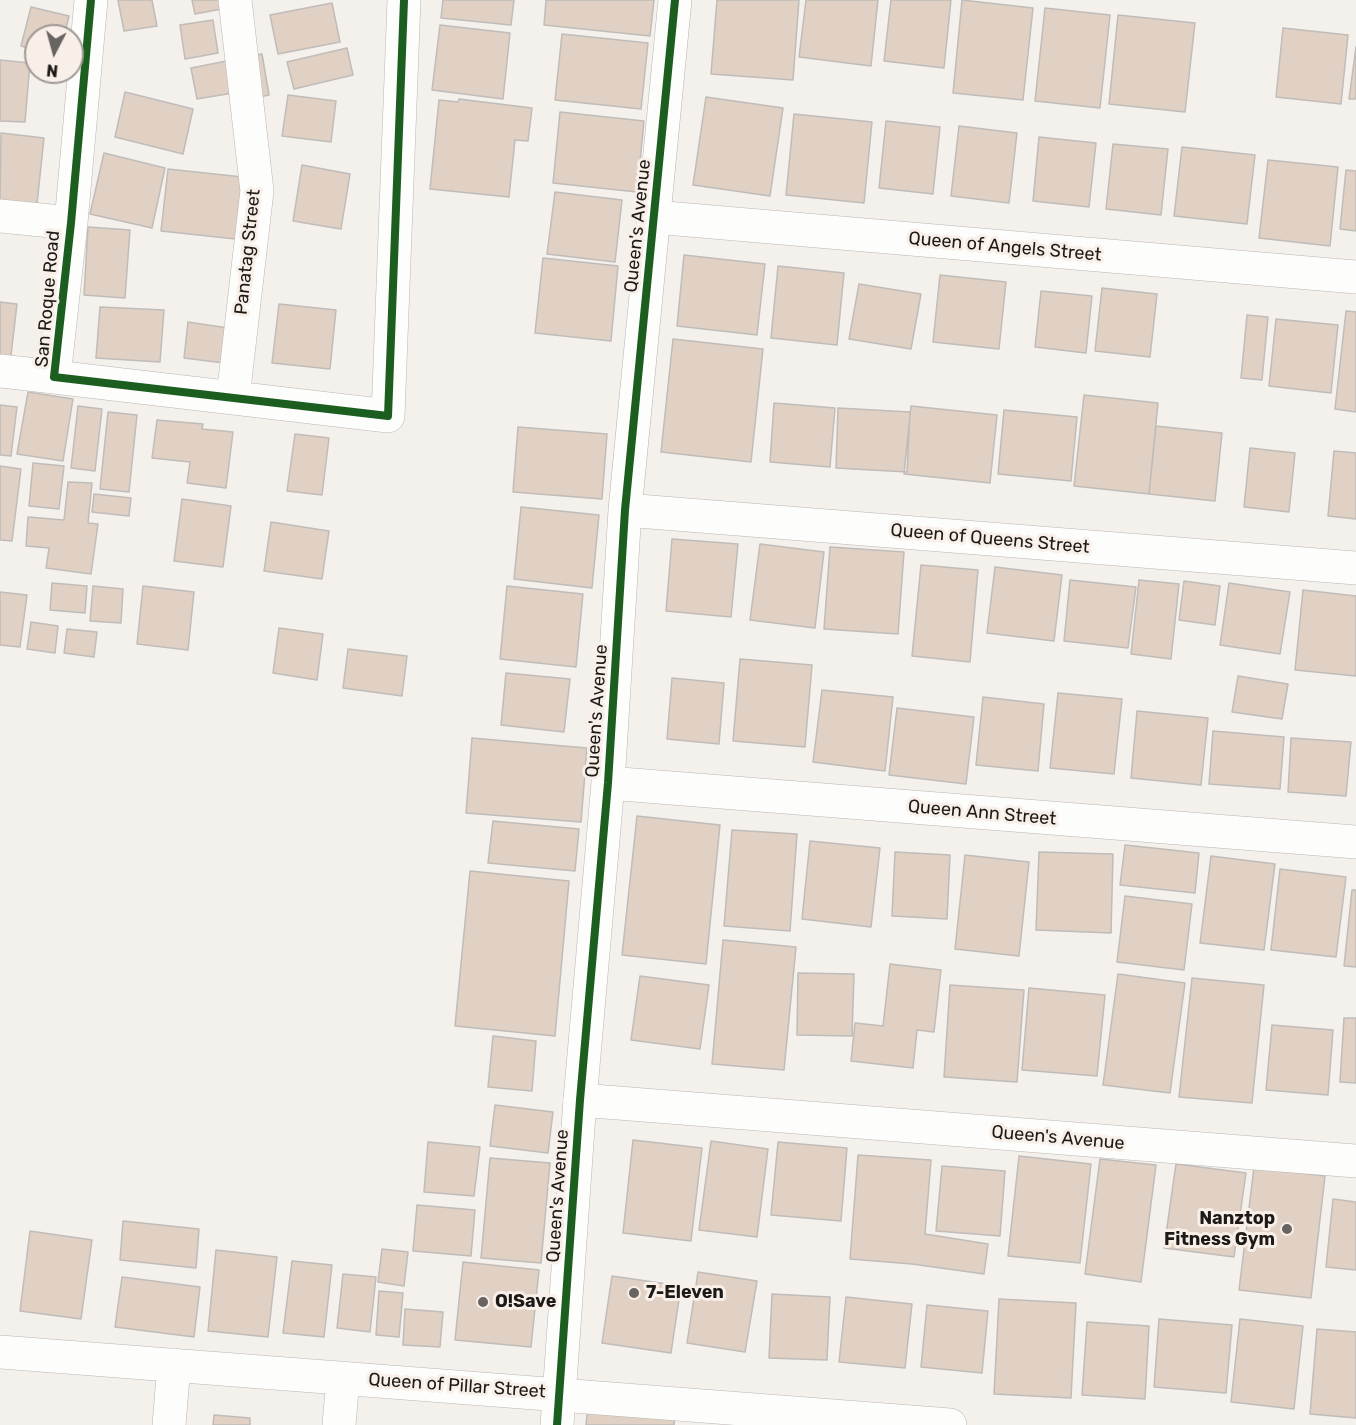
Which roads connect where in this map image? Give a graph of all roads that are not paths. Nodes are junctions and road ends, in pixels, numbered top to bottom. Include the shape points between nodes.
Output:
1 (91, 0) edge
2 (235, 0) edge
3 (404, 0) edge
4 (675, 0) edge
5 (0, 216) edge
6 (654, 217) junction
7 (71, 223) junction
8 (1356, 277) edge
9 (0, 371) edge
10 (54, 377) junction
11 (233, 397) junction
12 (625, 510) junction
13 (1356, 568) edge
14 (608, 783) junction
15 (1356, 842) edge
16 (580, 1100) junction
17 (1356, 1161) edge
18 (0, 1352) edge
19 (174, 1365) junction
20 (343, 1378) junction
21 (559, 1410) edge
22 (169, 1425) edge
23 (339, 1425) edge
24 (950, 1425) edge

1 - 7 street, San Roque Road
2 - 11 street, Panatag Street via 256,190
3 - 11 street, San Roque Road via 388,416
4 - 6 street, Queen's Avenue
5 - 7 street
6 - 8 street, Queen of Angels Street
6 - 12 street, Queen's Avenue
7 - 10 street, San Roque Road
9 - 10 street
10 - 11 street, San Roque Road
12 - 13 street, Queen of Queens Street
12 - 14 street, Queen's Avenue
14 - 15 street, Queen Ann Street
14 - 16 street, Queen's Avenue
16 - 17 street, Queen's Avenue
16 - 21 street, Queen's Avenue
18 - 19 street, Queen of Pillar Street
19 - 20 street, Queen of Pillar Street
19 - 22 street
20 - 21 street, Queen of Pillar Street
20 - 23 street
21 - 24 street, Queen of Pillar Street

